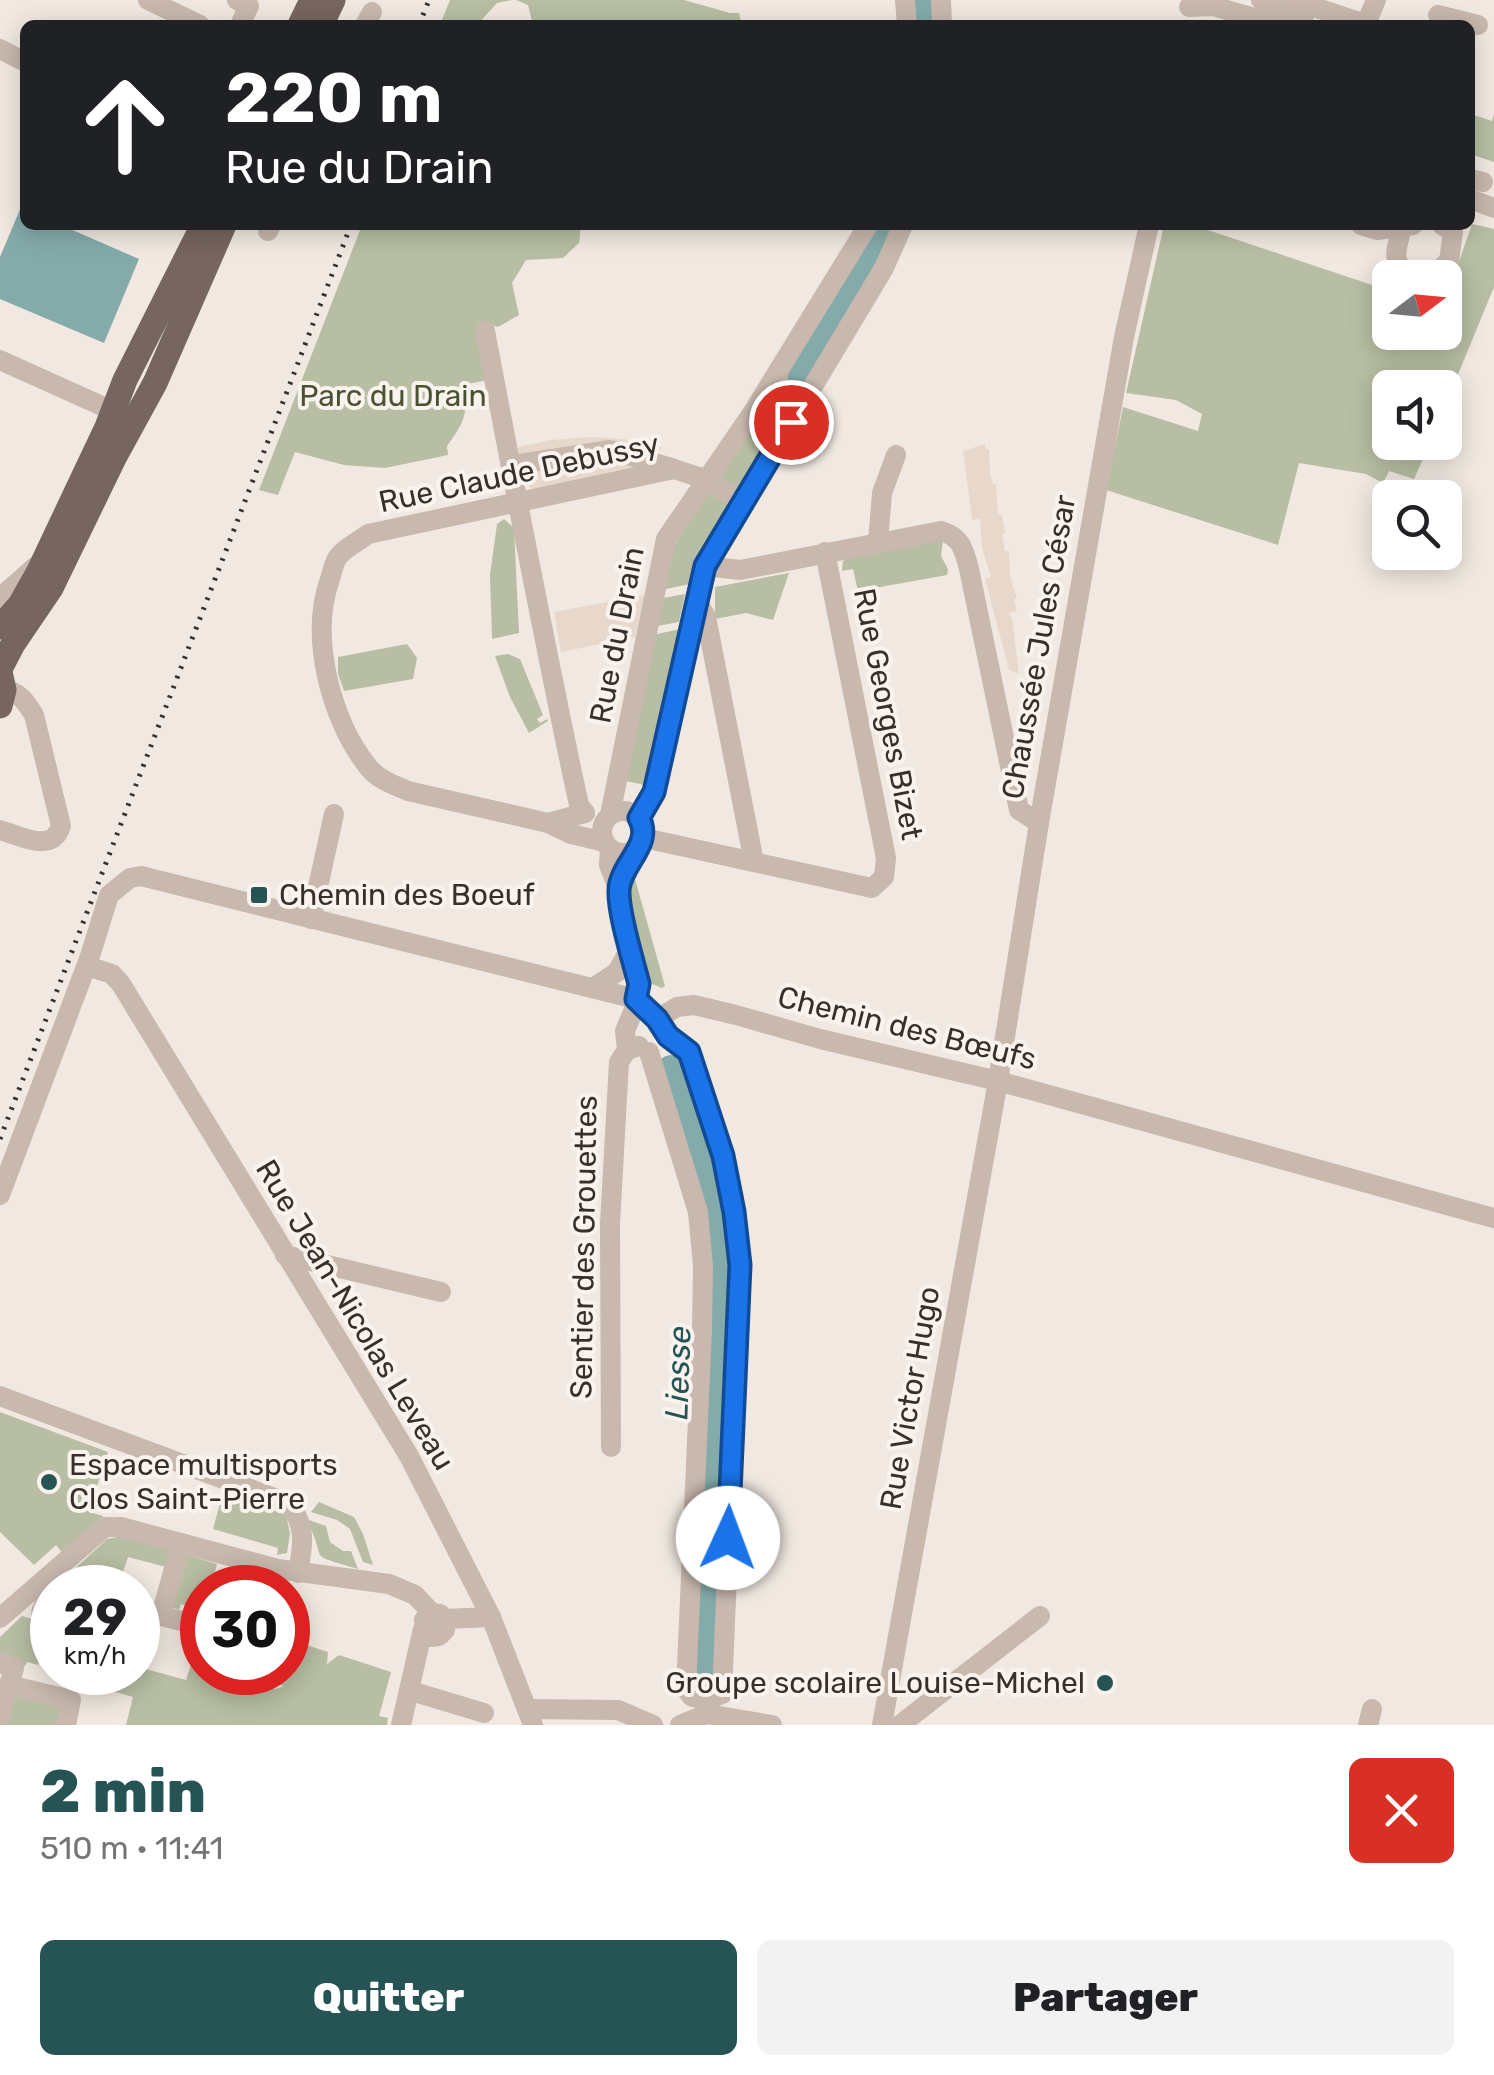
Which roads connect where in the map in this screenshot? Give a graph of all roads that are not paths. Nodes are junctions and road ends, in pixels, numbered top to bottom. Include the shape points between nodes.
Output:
1 (148, 0) edge
2 (237, 0) edge
3 (1262, 0) edge
4 (1293, 0) edge
5 (1376, 0) edge
6 (1189, 11) edge
7 (1344, 14) edge
8 (190, 20) edge
9 (242, 20) edge
10 (1261, 20) edge
11 (1475, 24) edge
12 (1478, 25) dead end
13 (202, 230) edge
14 (221, 230) edge
15 (865, 230) edge
16 (901, 230) edge
17 (1148, 230) edge
18 (1407, 230) edge
19 (1450, 230) edge
20 (1398, 260) edge
21 (1450, 260) edge
22 (484, 331) dead end
23 (0, 360) edge
24 (149, 363) junction
25 (113, 412) junction
26 (896, 455) dead end
27 (513, 465) junction
28 (674, 469) junction
29 (705, 479) junction
30 (742, 503) junction
31 (519, 504) junction
32 (878, 542) junction
33 (825, 552) junction
34 (45, 559) junction
35 (705, 566) junction
36 (0, 598) edge
37 (698, 603) junction
38 (0, 627) edge
39 (6, 688) edge
40 (334, 814) dead end
41 (548, 822) junction
42 (1038, 823) junction
43 (602, 828) junction
44 (0, 830) edge
45 (640, 835) junction
46 (754, 862) junction
47 (618, 888) junction
48 (311, 919) junction
49 (630, 950) junction
50 (87, 966) junction
51 (593, 988) junction
52 (636, 999) junction
53 (662, 1027) junction
54 (627, 1050) junction
55 (650, 1052) junction
56 (998, 1082) junction
57 (0, 1196) edge
58 (1494, 1218) edge
59 (285, 1254) junction
60 (441, 1292) dead end
61 (0, 1396) edge
62 (612, 1447) dead end
63 (181, 1543) junction
64 (76, 1565) edge
65 (238, 1565) edge
66 (299, 1565) edge
67 (310, 1574) edge
68 (30, 1608) edge
69 (1040, 1616) dead end
70 (0, 1618) edge
71 (482, 1618) junction
72 (180, 1621) edge
73 (435, 1625) junction
74 (0, 1663) edge
75 (412, 1684) junction
76 (9, 1686) junction
77 (484, 1712) dead end
78 (0, 1716) edge
79 (530, 1717) edge
80 (66, 1725) edge
81 (401, 1725) edge
82 (654, 1725) edge
83 (680, 1725) edge
84 (772, 1725) edge
85 (883, 1725) edge
86 (900, 1725) edge

1 - 8 street
2 - 9 street via 249,6
3 - 7 street
4 - 7 street
5 - 7 street
6 - 10 street via 1213,6
11 - 12 street
13 - 24 main road
14 - 24 main road
15 - 29 street, Rue du Drain
16 - 30 street
17 - 42 street, Chaussée Jules César
18 - 20 street
19 - 21 street
22 - 27 street
23 - 25 street
24 - 25 main road
24 - 39 main road via 114,458 52,588 13,644
25 - 34 main road
26 - 32 street via 882,493
27 - 28 street via 610,450
27 - 31 street
28 - 29 street, Rue Claude Debussy
28 - 31 street, Rue Claude Debussy
29 - 30 street, Rue Claude Debussy
29 - 43 street, Rue du Drain via 666,539
30 - 35 street
31 - 41 street, Rue Claude Debussy via 368,534 338,556 324,594 322,630 328,678 347,735 372,771 408,792
31 - 43 street via 579,805
32 - 33 street
32 - 42 street via 940,531 960,540 1019,810
33 - 35 street via 740,570
33 - 46 street, Rue Georges Bizet via 886,872 872,888
34 - 36 street
34 - 38 main road
35 - 37 street
37 - 45 street
37 - 46 street
39 - 44 street via 34,714 60,832 43,842
40 - 48 street
41 - 43 street, Rue Claude Debussy
41 - 43 street via 571,834
42 - 56 street, Chaussée Jules César
43 - 45 street via 628,812
43 - 45 street via 626,853
43 - 47 street, Rue du Drain
45 - 46 street, Rue Georges Bizet
45 - 47 street
47 - 49 street, Rue du Drain
48 - 50 street via 130,878 108,895
48 - 51 street
49 - 51 street via 618,972
49 - 52 street, Rue du Drain
50 - 57 street
50 - 59 street, Rue Jean-Nicolas Leveau via 121,984
51 - 52 street
52 - 53 street
52 - 54 street, Sentier des Grouettes via 624,1032
53 - 55 street
53 - 55 street via 689,1052 718,1139 740,1265 722,1694 708,1700 686,1689 702,1239
53 - 56 street, Chemin des Bœufs via 678,1008 694,1005
54 - 55 street
54 - 62 street, Sentier des Grouettes via 618,1062 610,1224
56 - 58 street, Chemin des Bœufs
56 - 85 street, Rue Victor Hugo
59 - 60 street
59 - 71 street, Rue Jean-Nicolas Leveau via 409,1456
61 - 66 street via 288,1504 304,1533
63 - 64 street via 105,1527
63 - 65 street
63 - 72 street via 161,1616
67 - 73 street via 400,1588 421,1599
68 - 70 street
69 - 86 street
71 - 73 street via 461,1616
71 - 79 street, Rue Jean-Nicolas Leveau
73 - 75 street
74 - 76 street via 14,1668
75 - 77 street
75 - 81 street
76 - 78 street
76 - 80 street via 70,1700
79 - 82 street via 618,1710
83 - 84 street via 707,1714

